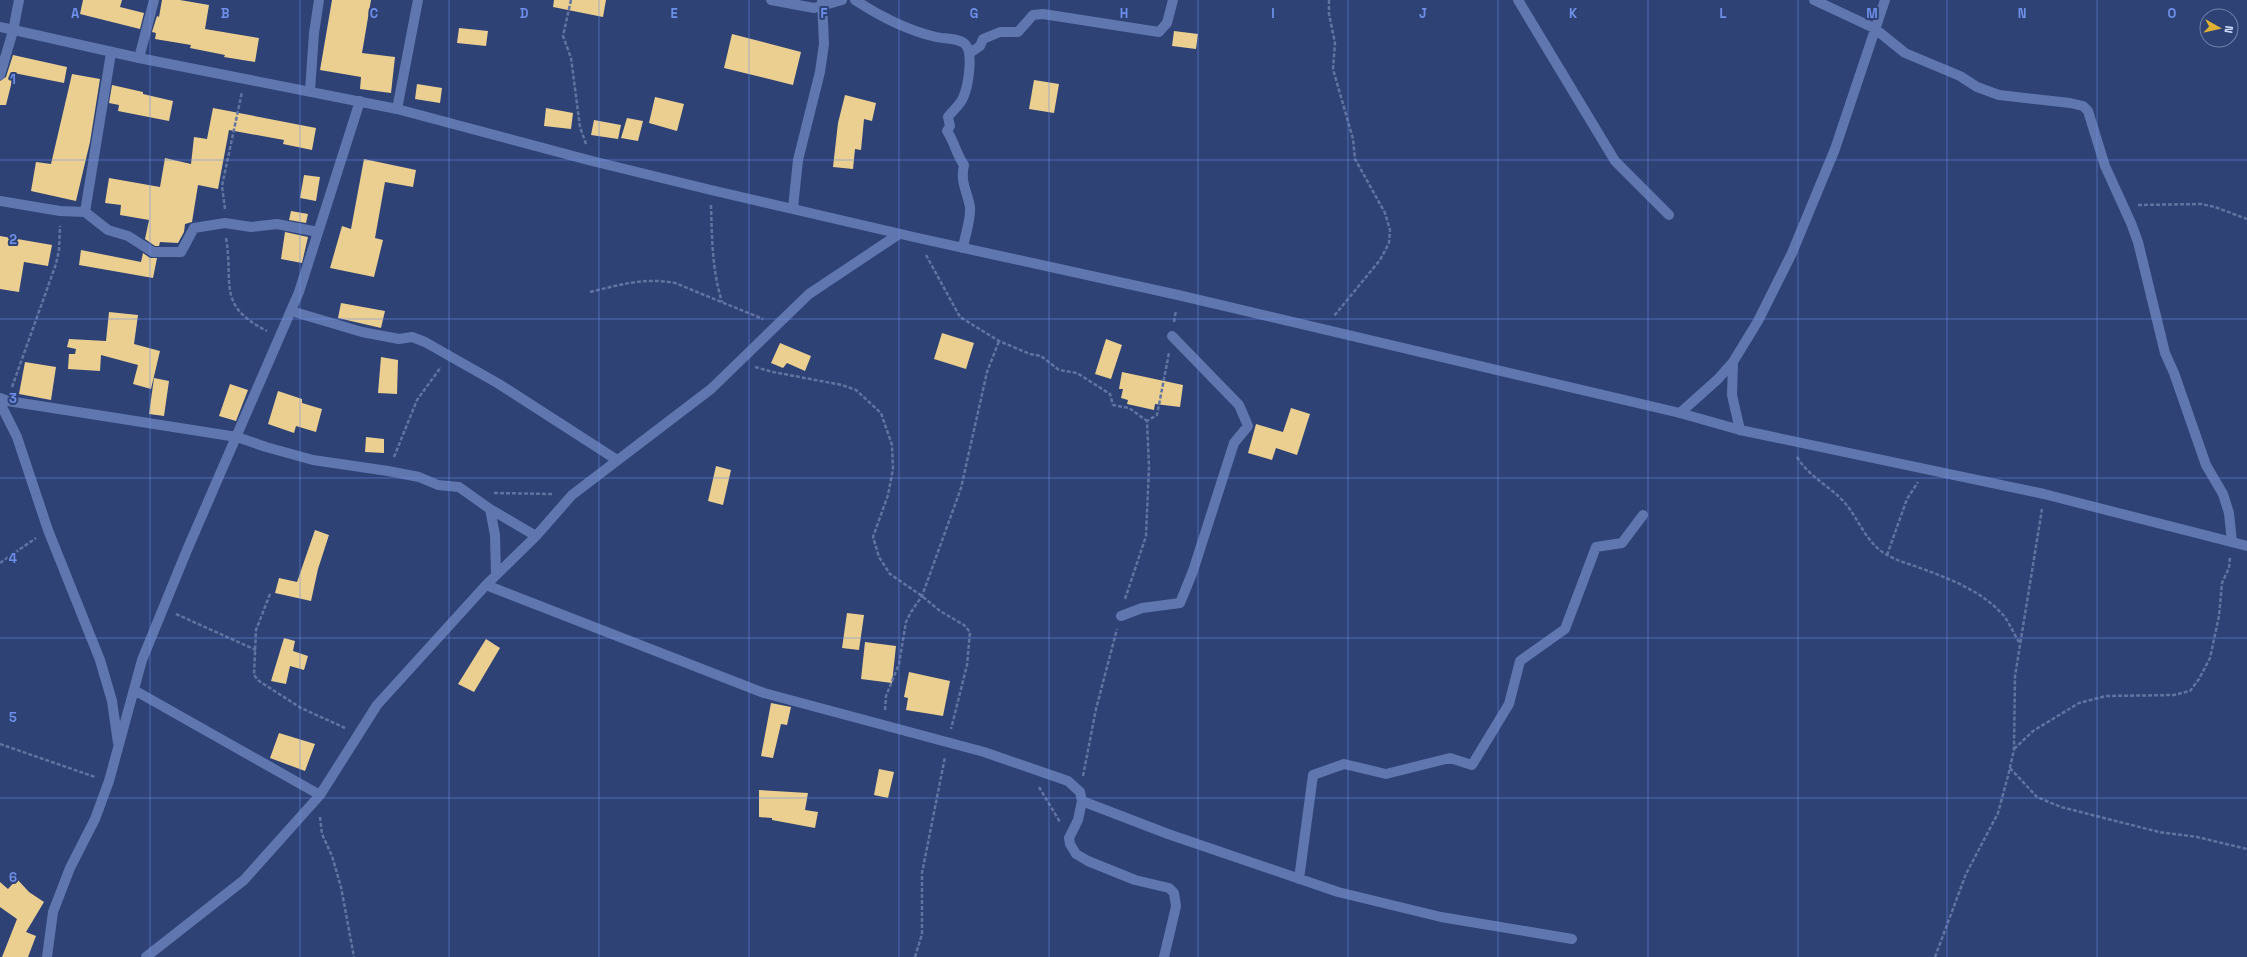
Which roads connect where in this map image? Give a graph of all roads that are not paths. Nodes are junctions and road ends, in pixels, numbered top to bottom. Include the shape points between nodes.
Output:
1 (19, 0) edge
2 (154, 0) edge
3 (319, 0) edge
4 (418, 0) edge
5 (771, 0) edge
6 (842, 0) edge
7 (855, 0) edge
8 (1173, 0) edge
9 (1518, 0) edge
10 (1814, 0) edge
11 (1885, 0) edge
12 (822, 3) edge
13 (0, 27) edge
14 (1874, 28) junction
15 (13, 31) junction
16 (111, 52) junction
17 (970, 53) junction
18 (139, 58) junction
19 (0, 75) edge
20 (310, 91) junction
21 (360, 101) junction
22 (397, 109) junction
23 (0, 201) edge
24 (793, 208) junction
25 (85, 212) junction
26 (1669, 215) dead end
27 (318, 232) junction
28 (899, 234) junction
29 (963, 248) junction
30 (291, 311) junction
31 (1172, 336) road end
32 (1734, 362) junction
33 (3, 400) edge
34 (1680, 413) junction
35 (1740, 430) junction
36 (237, 437) junction
37 (617, 460) junction
38 (490, 509) junction
39 (1643, 515) dead end
40 (536, 536) junction
41 (2232, 542) junction
42 (2247, 546) edge
43 (496, 574) junction
44 (486, 585) junction
45 (1121, 616) road end
46 (134, 690) junction
47 (119, 747) junction
48 (320, 795) junction
49 (1081, 796) junction
50 (1299, 878) junction
51 (1572, 940) dead end
52 (47, 957) edge
53 (146, 957) edge
54 (1164, 957) edge

1 - 15 street
2 - 18 street
3 - 20 street
4 - 22 street
5 - 12 street via 814,8
6 - 12 street
7 - 17 street via 893,23 937,37 960,41 966,45
8 - 17 street via 1168,23 1159,32 1043,14 1034,15 1018,32 1000,32 983,39 980,46
9 - 26 street via 1615,160
10 - 14 street
11 - 14 street
12 - 24 street via 824,44 798,160
13 - 15 street
14 - 32 street via 1835,149 1792,253
14 - 41 street via 1905,53 1960,76 1977,87 1999,95 2048,99 2083,106 2088,111 2104,166 2138,242 2165,353 2206,465 2223,494 2229,513
15 - 16 street
15 - 19 street
16 - 18 street
16 - 25 street
17 - 29 street via 967,88 962,100 948,117 948,131 955,143 956,155 964,165 962,182 970,206
18 - 20 street
20 - 21 street
21 - 22 street
21 - 27 street
22 - 24 street via 592,161
23 - 25 street via 60,211
24 - 28 street
25 - 27 street via 108,230 128,236 153,252 181,252 194,228 225,223 251,227 277,224
27 - 30 street
28 - 29 street
28 - 37 street via 808,294 711,389
29 - 34 street via 1178,294
30 - 36 street
30 - 37 street via 362,332 399,339 412,338 449,355
31 - 45 street via 1239,405 1248,426 1234,443 1193,571 1180,603 1142,608
32 - 34 street
32 - 35 street via 1732,395
33 - 36 street
33 - 47 street via 48,530 100,660 112,701
34 - 35 street
35 - 41 street via 2044,494
36 - 38 street via 314,460 388,471 419,477 438,485 459,487
36 - 46 street via 142,660
37 - 40 street via 572,495
38 - 40 street
38 - 43 street
39 - 50 street via 1622,543 1596,547 1565,628 1520,661 1509,704 1472,765 1450,758 1386,774 1344,764 1313,776
40 - 43 street
41 - 42 street
43 - 44 street
44 - 48 street via 377,706
44 - 49 street via 764,693 948,742 1068,781
46 - 47 street
46 - 48 street
47 - 52 street via 95,820 70,868 53,912
48 - 53 street via 244,880
49 - 50 street via 1168,834
49 - 54 street via 1078,820 1069,838 1076,854 1135,880 1169,888 1174,893 1174,915
50 - 51 street via 1338,892 1441,917

